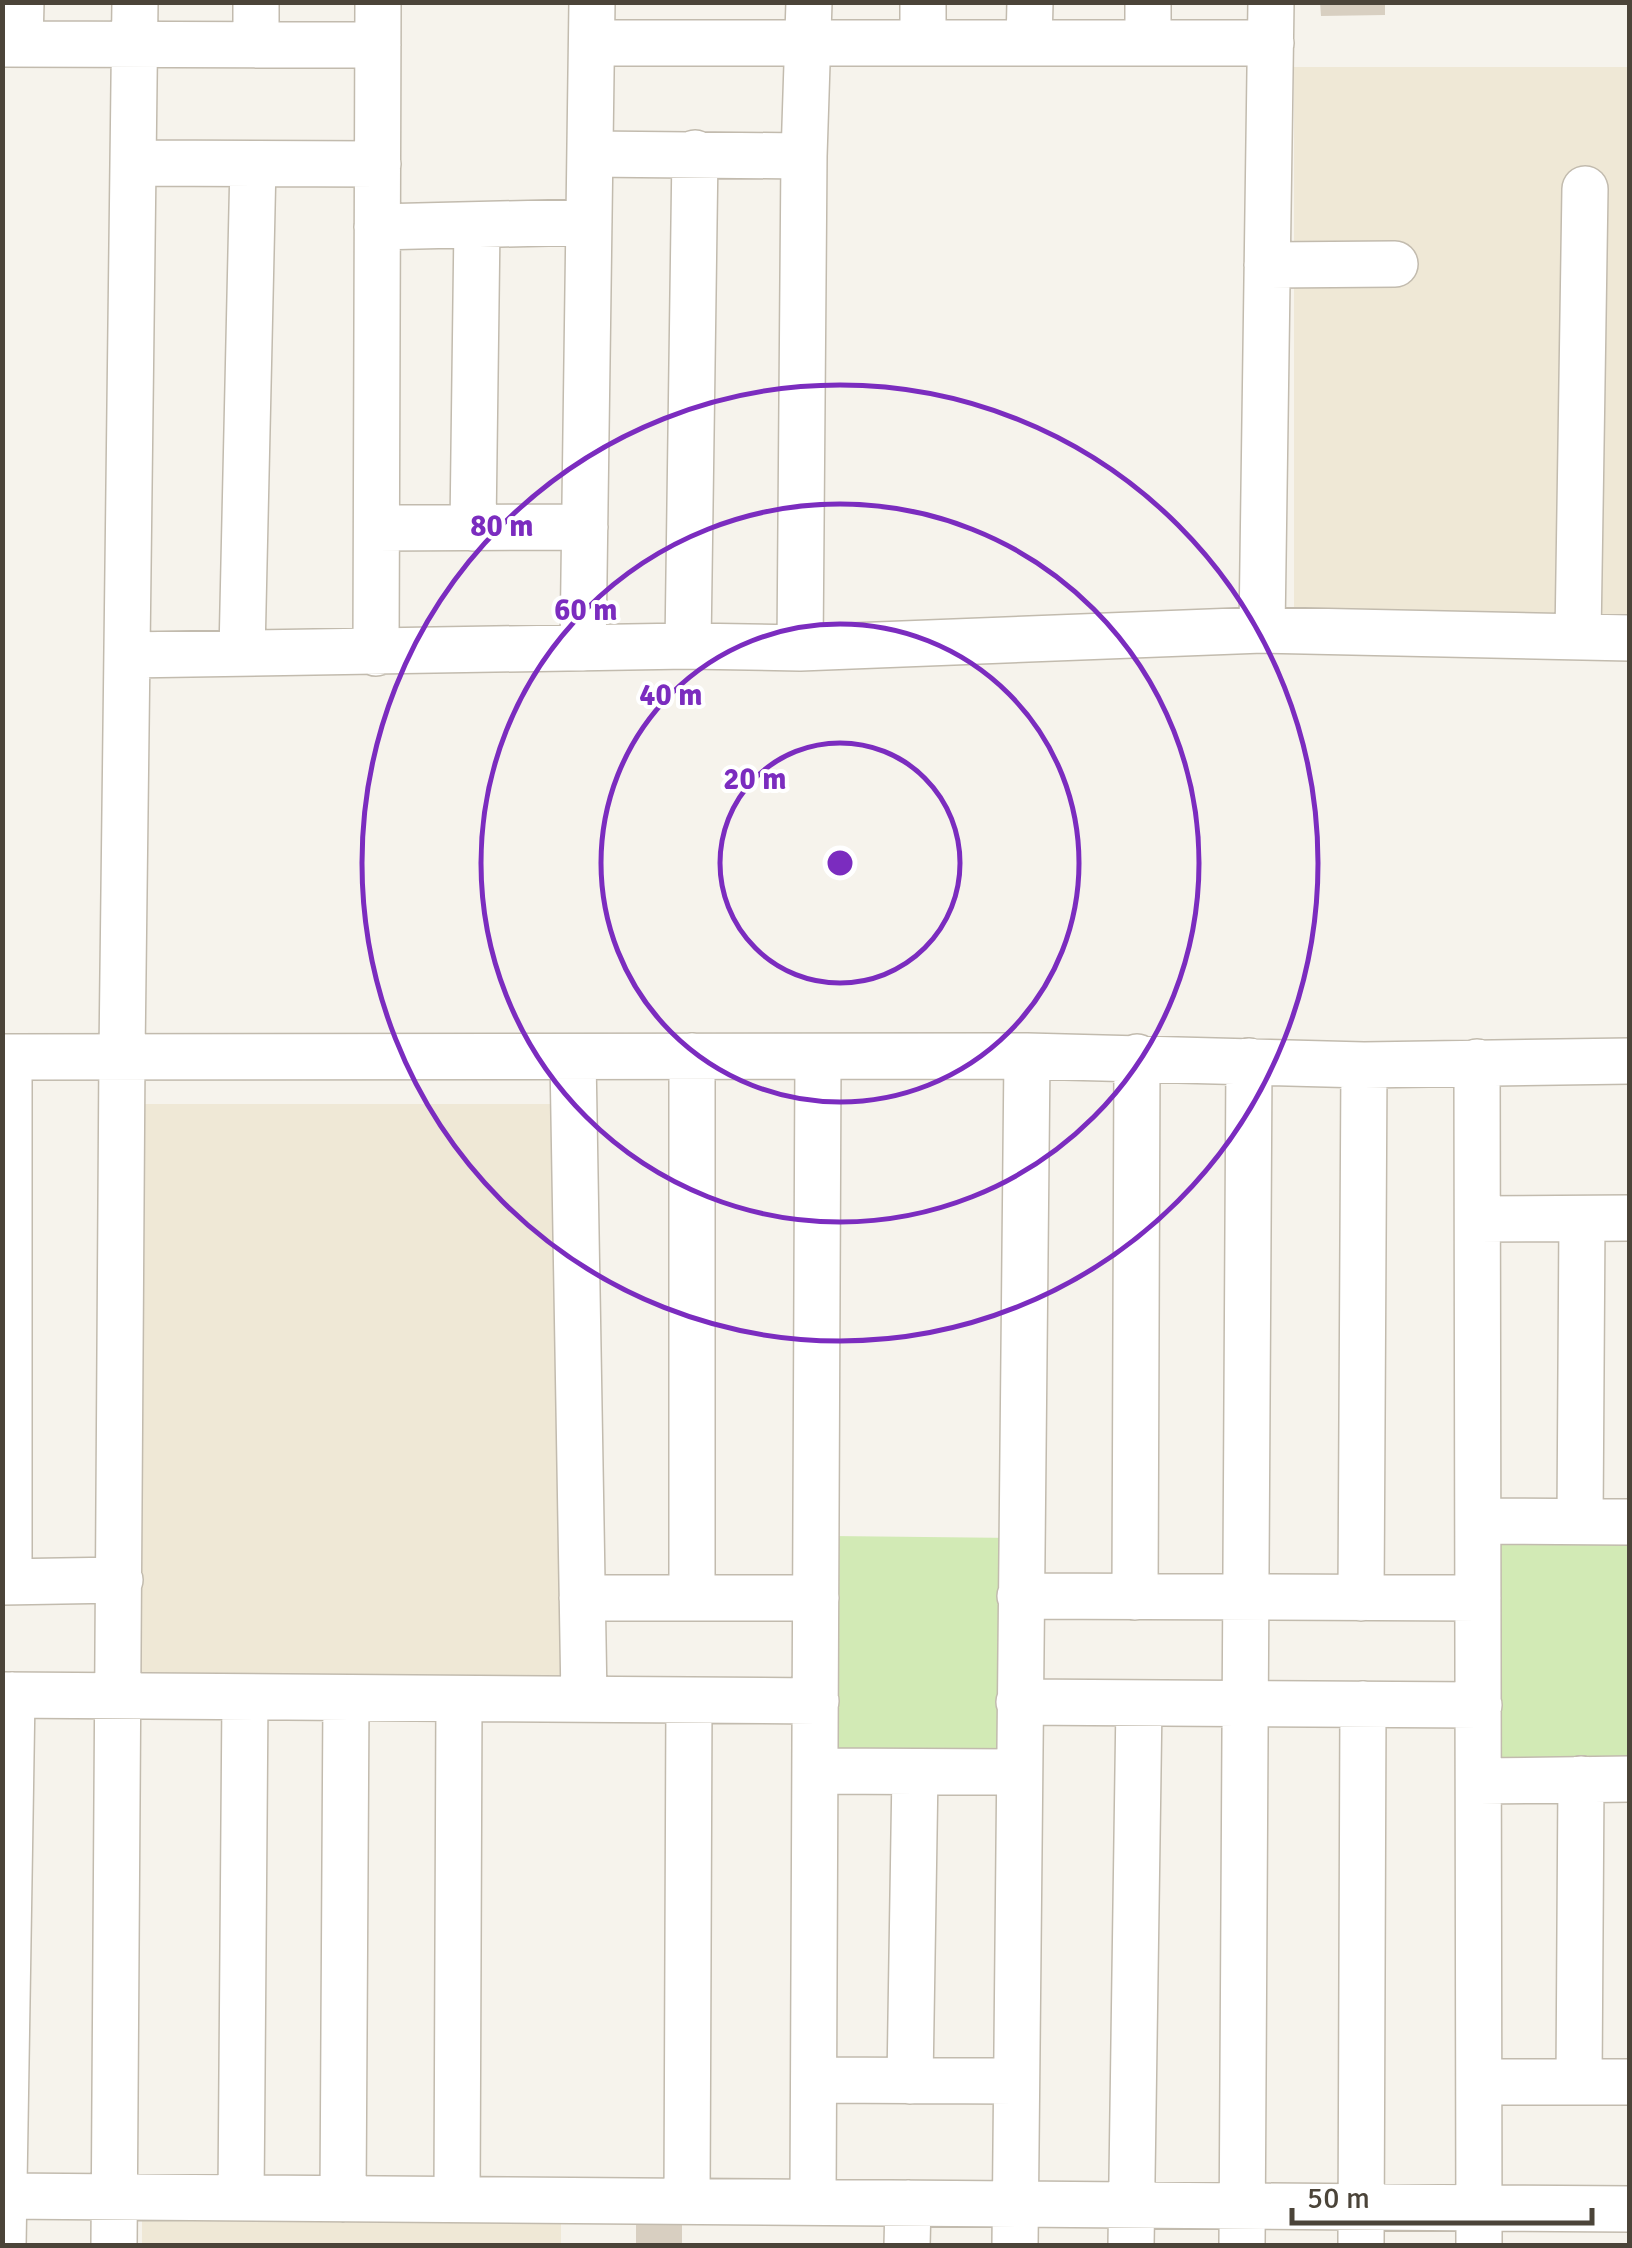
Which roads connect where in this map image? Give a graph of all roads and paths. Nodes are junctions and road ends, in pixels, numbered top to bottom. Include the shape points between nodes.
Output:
1 (1029, 22) edge
2 (135, 23) edge
3 (592, 23) edge
4 (697, 23) edge
5 (808, 23) edge
6 (923, 23) edge
7 (1148, 23) edge
8 (1271, 23) edge
9 (256, 24) edge
10 (378, 24) edge
11 (14, 30) edge
12 (695, 153) junction
13 (590, 154) junction
14 (804, 156) junction
15 (133, 163) junction
16 (253, 164) junction
17 (378, 164) junction
18 (1585, 190) dead end
19 (589, 222) junction
20 (477, 224) junction
21 (377, 227) junction
22 (1394, 264) dead end
23 (1268, 265) junction
24 (585, 527) junction
25 (377, 528) junction
26 (474, 528) junction
27 (1262, 630) junction
28 (1578, 637) junction
29 (1630, 638) edge
30 (688, 646) junction
31 (583, 648) junction
32 (800, 648) junction
33 (242, 652) junction
34 (376, 654) junction
35 (128, 655) junction
36 (122, 1054) junction
37 (692, 1056) junction
38 (1027, 1056) junction
39 (6, 1057) edge
40 (818, 1057) junction
41 (1138, 1057) junction
42 (574, 1058) junction
43 (1250, 1061) junction
44 (1630, 1061) edge
45 (1478, 1062) junction
46 (1364, 1064) junction
47 (1478, 1218) junction
48 (1582, 1218) junction
49 (1630, 1218) edge
50 (1478, 1521) junction
51 (1580, 1522) junction
52 (1630, 1522) edge
53 (120, 1580) junction
54 (6, 1582) edge
55 (1020, 1596) junction
56 (1135, 1597) junction
57 (1246, 1597) junction
58 (582, 1598) junction
59 (692, 1598) junction
60 (816, 1598) junction
61 (1361, 1598) junction
62 (1478, 1598) junction
63 (7, 1695) edge
64 (119, 1696) junction
65 (244, 1697) junction
66 (346, 1698) junction
67 (459, 1698) junction
68 (584, 1699) junction
69 (689, 1700) junction
70 (816, 1700) junction
71 (1019, 1702) junction
72 (1140, 1702) junction
73 (1245, 1704) junction
74 (1364, 1704) junction
75 (1479, 1705) junction
76 (815, 1771) junction
77 (915, 1772) junction
78 (1018, 1772) junction
79 (1630, 1778) edge
80 (1582, 1779) junction
81 (1479, 1781) junction
82 (814, 2080) junction
83 (910, 2080) junction
84 (1016, 2081) junction
85 (1479, 2082) junction
86 (1579, 2082) junction
87 (1630, 2082) edge
88 (3, 2196) edge
89 (114, 2197) junction
90 (241, 2198) junction
91 (343, 2198) junction
92 (457, 2200) junction
93 (687, 2201) junction
94 (814, 2202) junction
95 (1630, 2209) edge
96 (908, 2224) edge
97 (1015, 2225) edge
98 (1131, 2225) edge
99 (1242, 2226) edge
100 (1362, 2226) edge
101 (1479, 2226) edge
102 (2, 2246) edge
103 (114, 2246) edge

1 - 6 street
1 - 7 street
2 - 9 street
2 - 11 street
2 - 15 street
3 - 4 street
3 - 13 street
4 - 5 street
5 - 6 street
5 - 14 street
7 - 8 street
8 - 23 street
9 - 10 street
10 - 17 street
12 - 13 street
12 - 14 street
12 - 30 street
13 - 19 street
14 - 32 street
15 - 16 street
15 - 35 street
16 - 17 street
16 - 33 street
17 - 21 street
18 - 28 street
19 - 20 street
19 - 24 street
20 - 21 street
20 - 26 street
21 - 25 street
22 - 23 street
23 - 27 street
24 - 26 street
24 - 31 street
25 - 26 street
25 - 34 street
27 - 28 street
27 - 32 street
28 - 29 street
30 - 31 street
30 - 32 street
31 - 34 street
33 - 34 street
33 - 35 street
35 - 36 street
36 - 39 street
36 - 42 street
36 - 53 street
37 - 40 street
37 - 42 street
37 - 59 street
38 - 40 street
38 - 41 street
38 - 55 street
39 - 54 street
40 - 60 street
41 - 43 street
41 - 56 street
42 - 58 street
43 - 46 street
43 - 57 street
44 - 45 street
45 - 46 street
45 - 47 street
46 - 61 street
47 - 48 street
47 - 50 street
48 - 49 street
48 - 51 street
50 - 51 street
50 - 62 street
51 - 52 street
53 - 54 street
53 - 64 street
55 - 56 street
55 - 71 street
56 - 57 street
57 - 61 street
57 - 73 street
58 - 59 street
58 - 68 street
59 - 60 street
60 - 70 street
61 - 62 street
62 - 75 street
63 - 64 street
63 - 88 street
64 - 65 street
64 - 89 street
65 - 66 street
65 - 90 street
66 - 67 street
66 - 91 street
67 - 68 street
67 - 92 street
68 - 69 street
69 - 70 street
69 - 93 street
70 - 76 street
71 - 72 street
71 - 78 street
72 - 73 street
72 - 98 street
73 - 74 street
73 - 99 street
74 - 75 street
74 - 100 street
75 - 81 street
76 - 77 street
76 - 82 street
77 - 78 street
77 - 83 street
78 - 84 street
79 - 80 street
80 - 81 street
80 - 86 street
81 - 85 street
82 - 83 street
82 - 94 street
83 - 84 street
84 - 97 street
85 - 86 street
85 - 101 street
86 - 87 street
88 - 89 street
88 - 102 street
89 - 90 street
89 - 103 street
90 - 91 street
91 - 92 street
92 - 93 street
93 - 94 street
94 - 96 street
95 - 101 street
96 - 97 street
97 - 98 street
98 - 99 street
99 - 100 street
100 - 101 street

